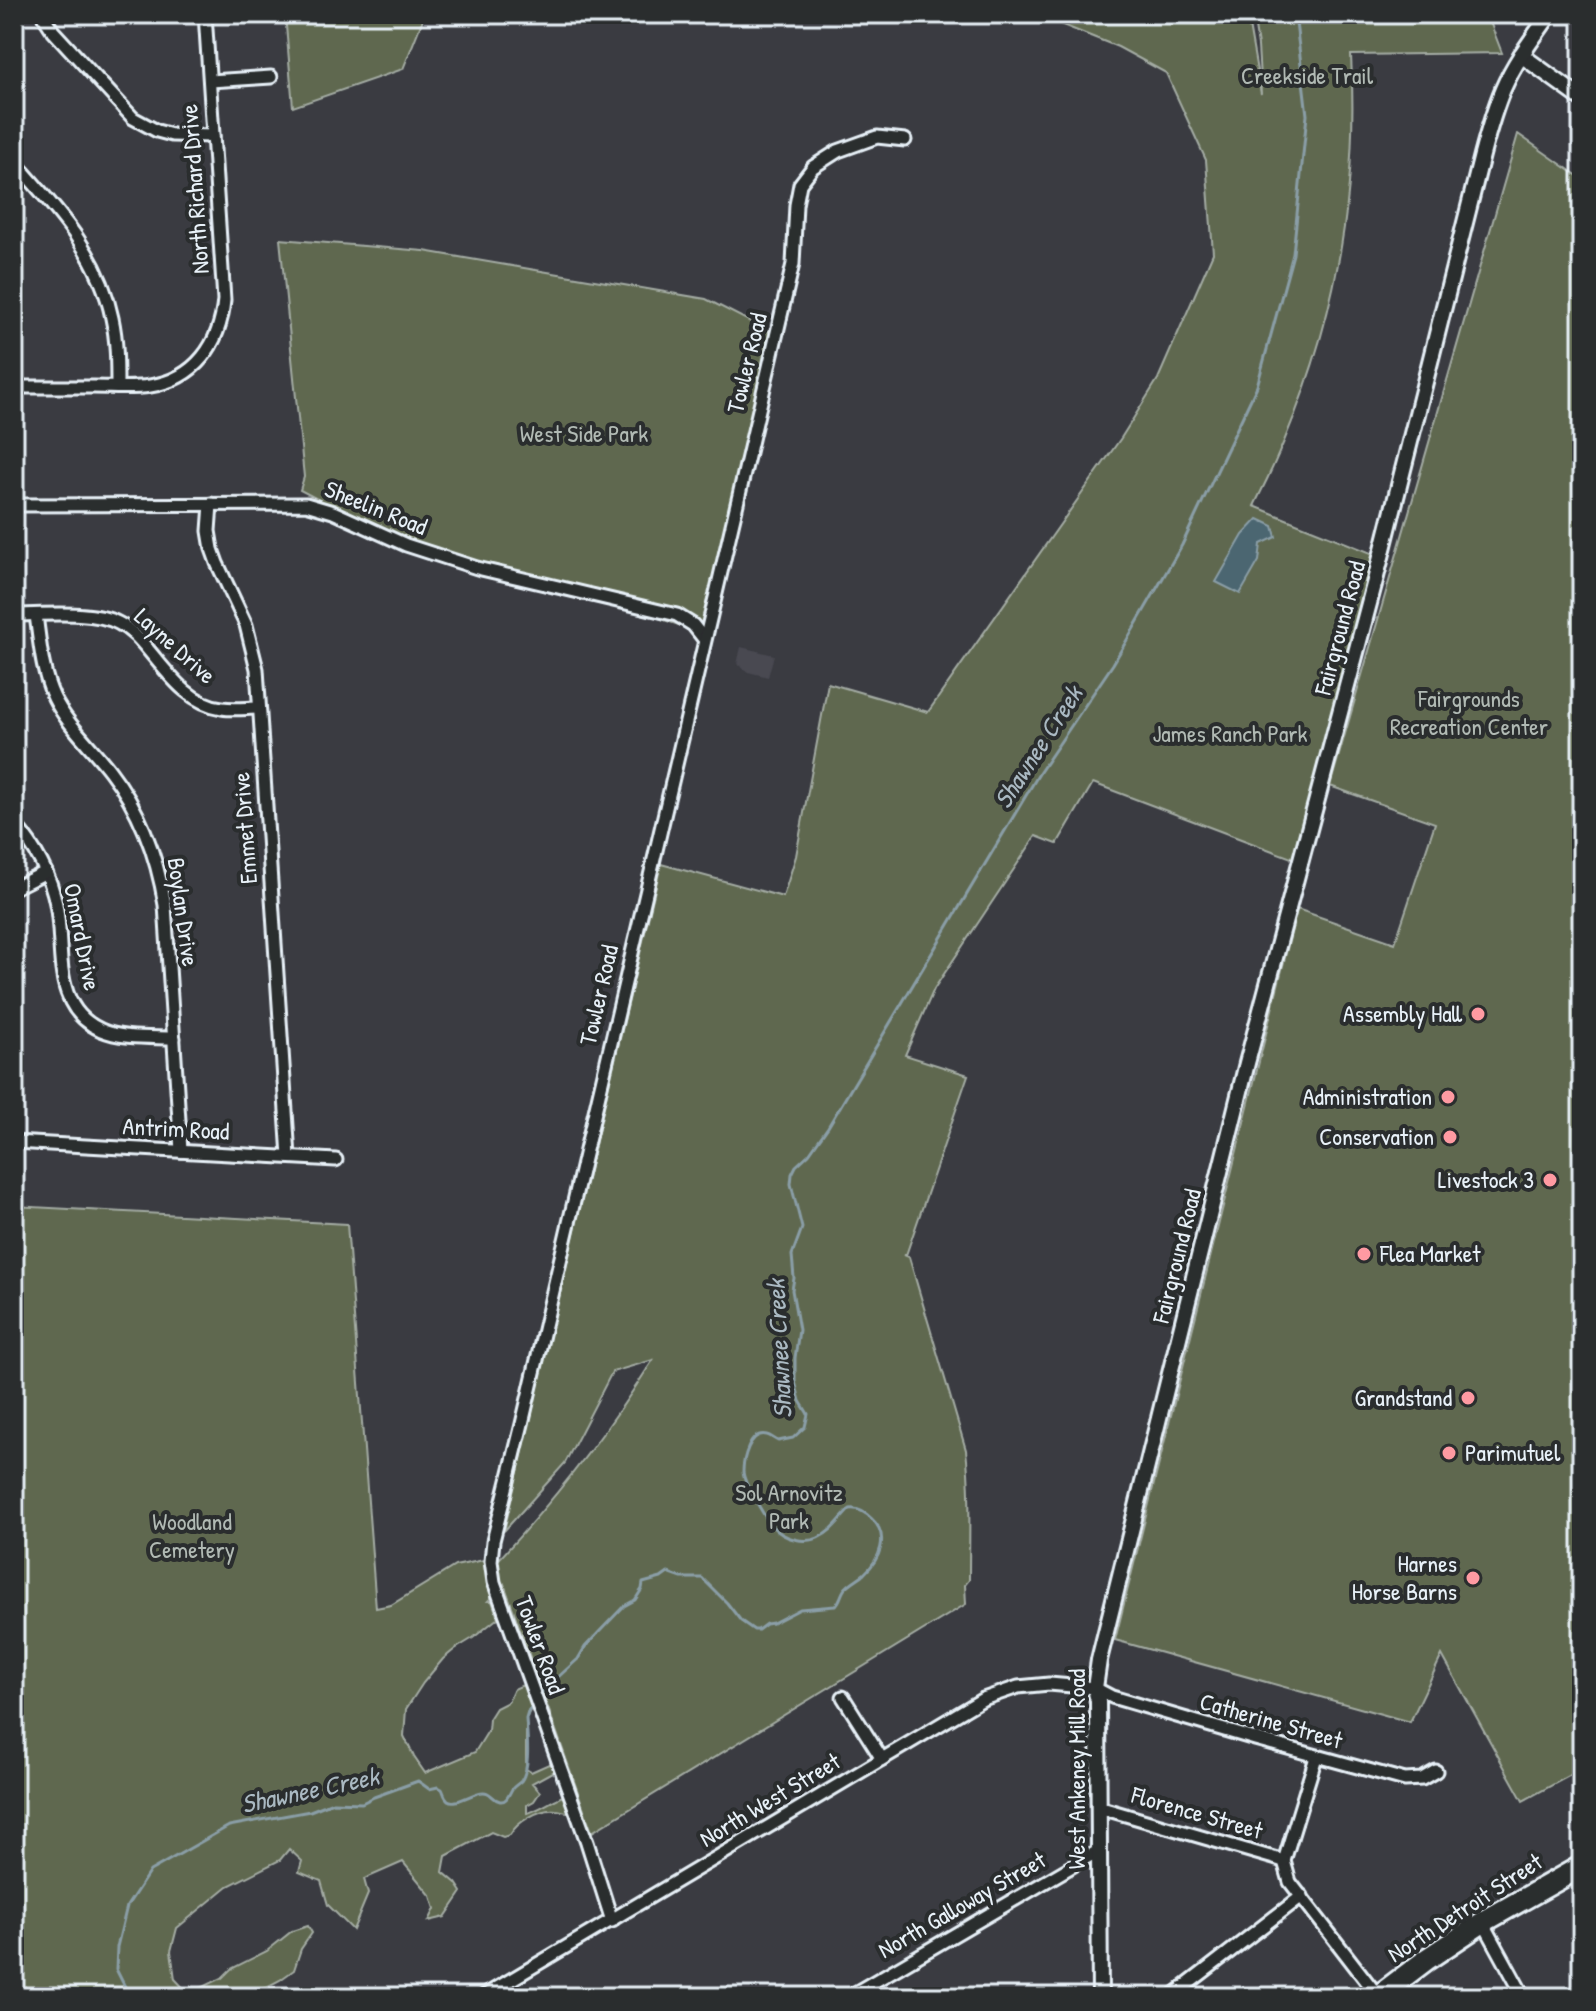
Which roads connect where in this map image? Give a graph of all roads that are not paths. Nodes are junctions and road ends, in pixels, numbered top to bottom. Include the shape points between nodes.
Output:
1 (42, 14) edge
2 (205, 14) edge
3 (1550, 14) edge
4 (1521, 55) junction
5 (271, 77) dead end
6 (210, 81) junction
7 (1582, 99) edge
8 (213, 136) junction
9 (905, 140) dead end
10 (14, 161) edge
11 (14, 387) edge
12 (117, 387) junction
13 (211, 504) junction
14 (14, 505) edge
15 (14, 615) edge
16 (36, 615) junction
17 (704, 639) junction
18 (259, 708) junction
19 (14, 823) edge
20 (46, 872) junction
21 (14, 888) edge
22 (174, 1038) junction
23 (14, 1142) edge
24 (181, 1151) junction
25 (289, 1157) junction
26 (336, 1160) dead end
27 (1151, 1451) joint
28 (1095, 1688) junction
29 (843, 1697) dead end
30 (1316, 1757) junction
31 (882, 1759) junction
32 (1436, 1771) dead end
33 (1098, 1807) junction
34 (1098, 1851) junction
35 (1284, 1861) junction
36 (1582, 1866) edge
37 (1302, 1896) junction
38 (612, 1921) junction
39 (1483, 1922) junction
40 (1378, 1996) edge
41 (482, 1997) edge
42 (848, 1997) edge
43 (1100, 1997) edge
44 (1171, 1997) edge
45 (1524, 1997) edge

1 - 8 street via 133,118 172,135
2 - 6 street, North Richard Drive
3 - 4 street, Fairground Road
4 - 7 street
4 - 27 street, Fairground Road via 1498,101 1482,155
5 - 6 street
6 - 8 street, North Richard Drive
8 - 12 street, North Richard Drive via 224,300 218,332 192,368 167,382
9 - 17 street, Towler Road via 877,137 838,151 813,167 800,184 793,264
10 - 12 street via 65,219 95,267 112,320
11 - 12 street
13 - 14 street, Sheelin Road
13 - 17 street, Sheelin Road via 319,507 406,545 477,568 677,615
13 - 18 street, Emmet Drive via 212,549 251,639
15 - 16 street, Layne Drive
16 - 18 street, Layne Drive via 113,621 138,638 196,699 222,708
16 - 22 street, Boylan Drive via 43,666 55,699 123,789 153,852 165,905
17 - 38 street, Towler Road via 491,1561
18 - 25 street, Emmet Drive
19 - 20 street, Omard Drive
20 - 21 street
20 - 22 street, Omard Drive via 56,903 64,984 76,1010 109,1033
22 - 24 street, Boylan Drive
23 - 24 street, Antrim Road
24 - 25 street, Antrim Road
25 - 26 street, Antrim Road
27 - 28 street, West Ankeney Mill Road
28 - 30 street, Catherine Street
28 - 31 street, North West Street via 1031,1684 999,1692
28 - 33 street, West Ankeney Mill Road
29 - 31 street
30 - 32 street, Catherine Street via 1405,1780
30 - 35 street
31 - 38 street, North West Street
33 - 34 street, West Ankeney Mill Road
33 - 35 street, Florence Street
34 - 42 street, North Galloway Street
34 - 43 street, West Ankeney Mill Road
35 - 37 street
36 - 39 highway, North Detroit Street
37 - 40 street
37 - 44 street
38 - 41 street, North West Street
39 - 40 highway, North Detroit Street
39 - 45 street

